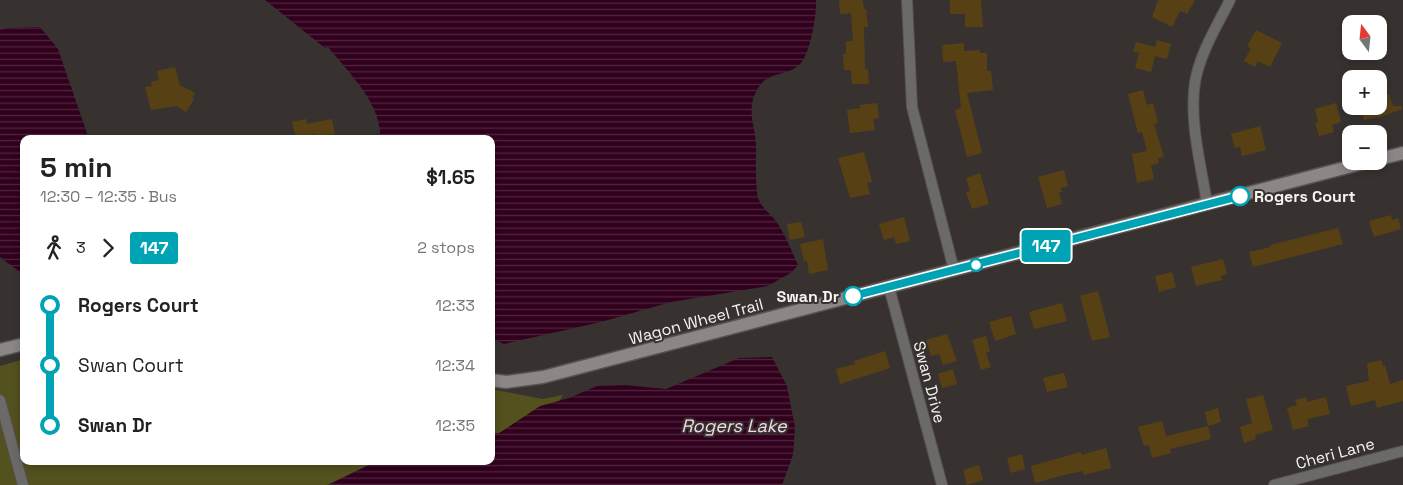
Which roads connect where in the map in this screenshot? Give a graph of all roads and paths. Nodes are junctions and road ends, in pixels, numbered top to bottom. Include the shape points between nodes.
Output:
1 (907, 0) edge
2 (1230, 0) edge
3 (1403, 153) edge
4 (1387, 157) edge
5 (1342, 169) edge
6 (1207, 204) junction
7 (954, 270) junction
8 (889, 287) junction
9 (20, 345) edge
10 (0, 350) edge
11 (495, 381) edge
12 (0, 400) edge
13 (1403, 451) edge
14 (23, 485) edge
15 (942, 485) edge
16 (1274, 485) edge

1 - 7 street via 912,107
2 - 6 street via 1204,52 1195,81 1194,119
3 - 4 street
5 - 6 street, Wagon Wheel Trail
6 - 7 street, Wagon Wheel Trail
7 - 8 street, Wagon Wheel Trail
8 - 11 street, Wagon Wheel Trail via 543,377
8 - 15 street, Swan Drive
9 - 10 street
12 - 14 street
13 - 16 street, Cheri Lane

